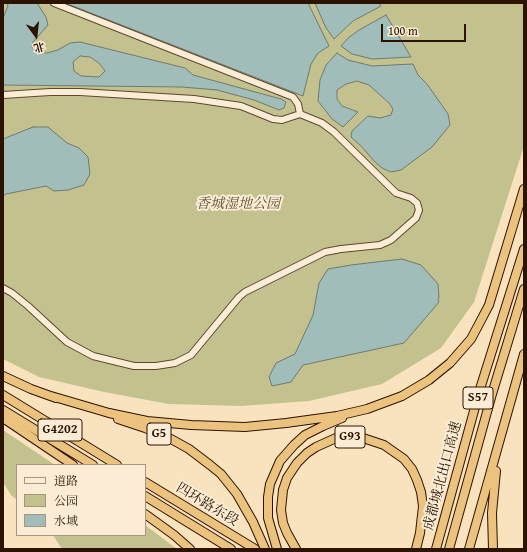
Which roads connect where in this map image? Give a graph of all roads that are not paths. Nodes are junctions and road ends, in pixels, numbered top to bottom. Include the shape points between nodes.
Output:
1 (54, 3) edge
2 (3, 95) edge
3 (300, 114) junction
4 (524, 189) edge
5 (524, 249) edge
6 (3, 288) edge
7 (524, 289) edge
8 (524, 354) edge
9 (3, 376) edge
10 (3, 395) edge
11 (51, 396) junction
12 (367, 409) junction
13 (3, 410) edge
14 (3, 418) edge
15 (502, 433) junction
16 (72, 464) edge
17 (92, 464) edge
18 (115, 464) edge
19 (146, 483) edge
20 (146, 497) edge
21 (146, 515) edge
22 (449, 547) edge
23 (436, 548) edge
24 (190, 549) edge
25 (231, 549) edge
26 (255, 549) edge
27 (265, 549) edge
28 (276, 549) edge
29 (296, 549) edge
30 (416, 549) edge
31 (469, 549) edge
32 (493, 549) edge

1 - 3 street via 293,97
2 - 3 street via 80,92 194,99 241,106 274,119 282,120
3 - 6 street via 322,123 334,132 396,193 417,203 419,210 416,218 391,240 380,245 325,252 245,292 191,355 175,363 134,366 93,356 67,342 28,306
4 - 12 highway via 489,305 470,339 450,364 429,380 402,396
5 - 23 highway, 成都城北出口高速 / S57 via 480,390
7 - 22 highway, 成都城北出口高速 / S57
8 - 15 highway
9 - 11 highway, G5
10 - 18 highway, G4202
11 - 12 highway via 147,420 217,427 286,423
11 - 27 highway, G5 via 145,428 189,449 221,474 237,494
12 - 28 highway via 305,435 280,461 270,484 268,497 268,518
13 - 17 highway, G4202
14 - 16 highway
15 - 31 highway
15 - 32 highway via 493,496
19 - 26 highway, 四环路东段
20 - 25 highway, 四环路东段
21 - 24 highway
29 - 30 highway, G93 via 283,523 281,510 287,478 297,462 316,447 336,438 350,437 360,437 384,445 404,459 412,470 421,492 423,506

